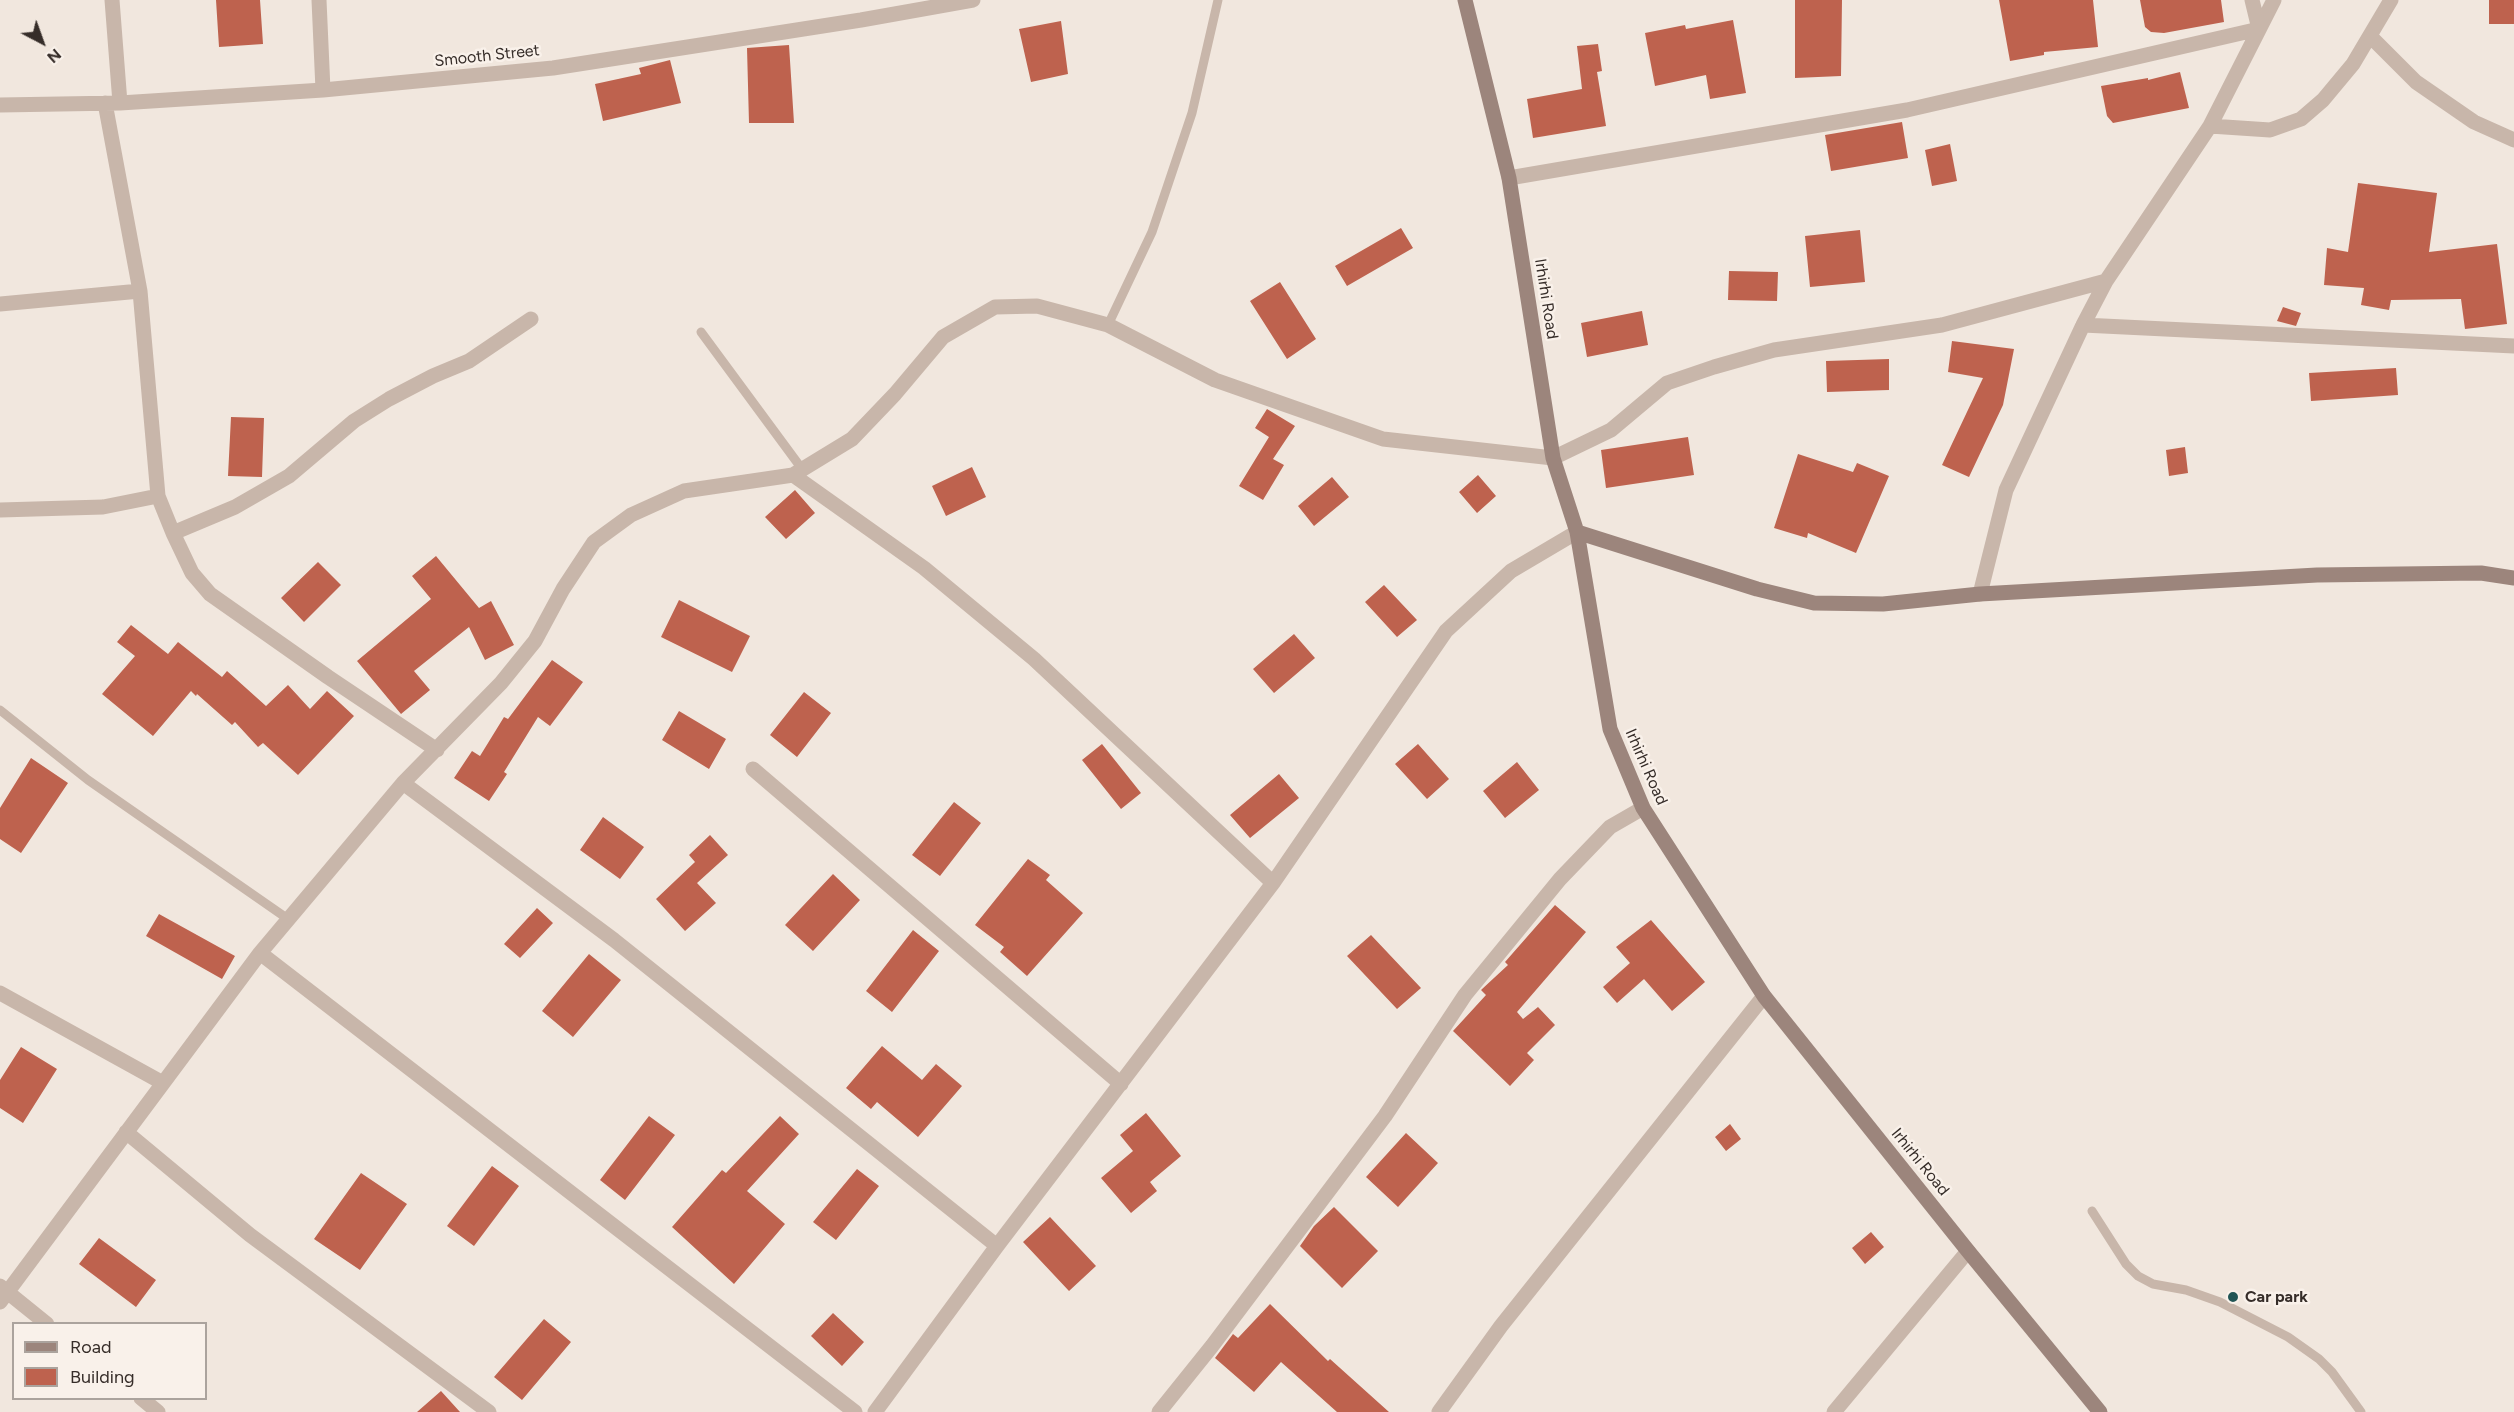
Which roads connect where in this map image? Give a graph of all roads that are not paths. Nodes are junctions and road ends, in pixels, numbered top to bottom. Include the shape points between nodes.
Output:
1 (112, 0) edge
2 (319, 0) edge
3 (973, 0) edge
4 (1218, 0) edge
5 (1465, 0) edge
6 (2252, 0) edge
7 (2274, 0) edge
8 (2391, 0) edge
9 (2259, 29) junction
10 (2370, 36) junction
11 (323, 90) junction
12 (112, 103) junction
13 (0, 105) edge
14 (2210, 126) junction
15 (2514, 140) edge
16 (1509, 178) junction
17 (2106, 281) junction
18 (141, 291) junction
19 (0, 304) edge
20 (531, 319) dead end
21 (1108, 325) junction
22 (2083, 326) junction
23 (701, 332) dead end
24 (2514, 346) edge
25 (1553, 458) junction
26 (798, 472) junction
27 (158, 496) junction
28 (0, 510) edge
29 (1577, 532) junction
30 (173, 533) junction
31 (2514, 578) edge
32 (1980, 594) junction
33 (0, 710) edge
34 (437, 750) junction
35 (753, 769) dead end
36 (403, 783) junction
37 (1643, 808) junction
38 (1273, 883) junction
39 (288, 919) junction
40 (260, 953) junction
41 (0, 993) edge
42 (1764, 996) junction
43 (163, 1083) junction
44 (1121, 1084) junction
45 (126, 1132) junction
46 (2092, 1211) dead end
47 (997, 1246) junction
48 (1968, 1251) junction
49 (3, 1293) edge
50 (46, 1322) edge
51 (143, 1400) edge
52 (158, 1412) edge
53 (489, 1412) edge
54 (855, 1412) edge
55 (875, 1412) edge
56 (1159, 1412) edge
57 (1439, 1412) edge
58 (1834, 1412) edge
59 (2100, 1412) edge
60 (2361, 1412) edge

1 - 12 street
2 - 11 street
3 - 11 street, Smooth Street via 554,68
4 - 21 lane via 1192,113 1152,232
5 - 16 street, Irhirhi Road
6 - 9 street
7 - 9 street
8 - 10 street
9 - 14 street
9 - 16 street via 1907,110
10 - 14 street via 2353,64 2301,119 2270,130
10 - 15 street via 2416,82 2474,122
11 - 12 street, Smooth Street
12 - 13 street, Smooth Street
12 - 18 street
14 - 17 street
16 - 25 street, Irhirhi Road
17 - 22 street
17 - 25 street via 1942,325 1774,350 1714,367 1666,383 1611,430
18 - 19 street
18 - 27 street
20 - 30 street via 469,361 389,399 354,422 289,476 235,507
21 - 25 street via 1215,380 1383,439
21 - 26 street via 1037,306 995,307 943,337 852,439
22 - 24 street
22 - 32 street via 2006,490
23 - 26 lane
25 - 29 street, Irhirhi Road
26 - 34 street via 684,491 631,514 594,542 535,641
26 - 38 street via 924,568 1034,659
27 - 28 street via 103,507
27 - 30 street
29 - 32 street via 1814,603 1883,604
29 - 37 street, Irhirhi Road via 1610,729
29 - 38 street via 1511,571 1446,631
30 - 34 street via 192,573 210,594
31 - 32 street via 2481,573 2317,575
33 - 39 lane via 88,780
34 - 36 street
35 - 44 street
36 - 39 street
36 - 47 street via 614,940
37 - 42 street, Irhirhi Road
37 - 56 street via 1610,827 1560,879 1465,995 1385,1116
38 - 44 street
39 - 40 street
40 - 43 street
40 - 54 street
41 - 43 street
42 - 48 street, Irhirhi Road
42 - 57 street via 1501,1326
43 - 45 street
44 - 47 street
45 - 49 street
45 - 53 street via 250,1235
46 - 60 lane via 2138,1276 2153,1284 2220,1302 2288,1337 2332,1372
47 - 55 street
48 - 58 street
48 - 59 street, Irhirhi Road
49 - 50 street
51 - 52 street

